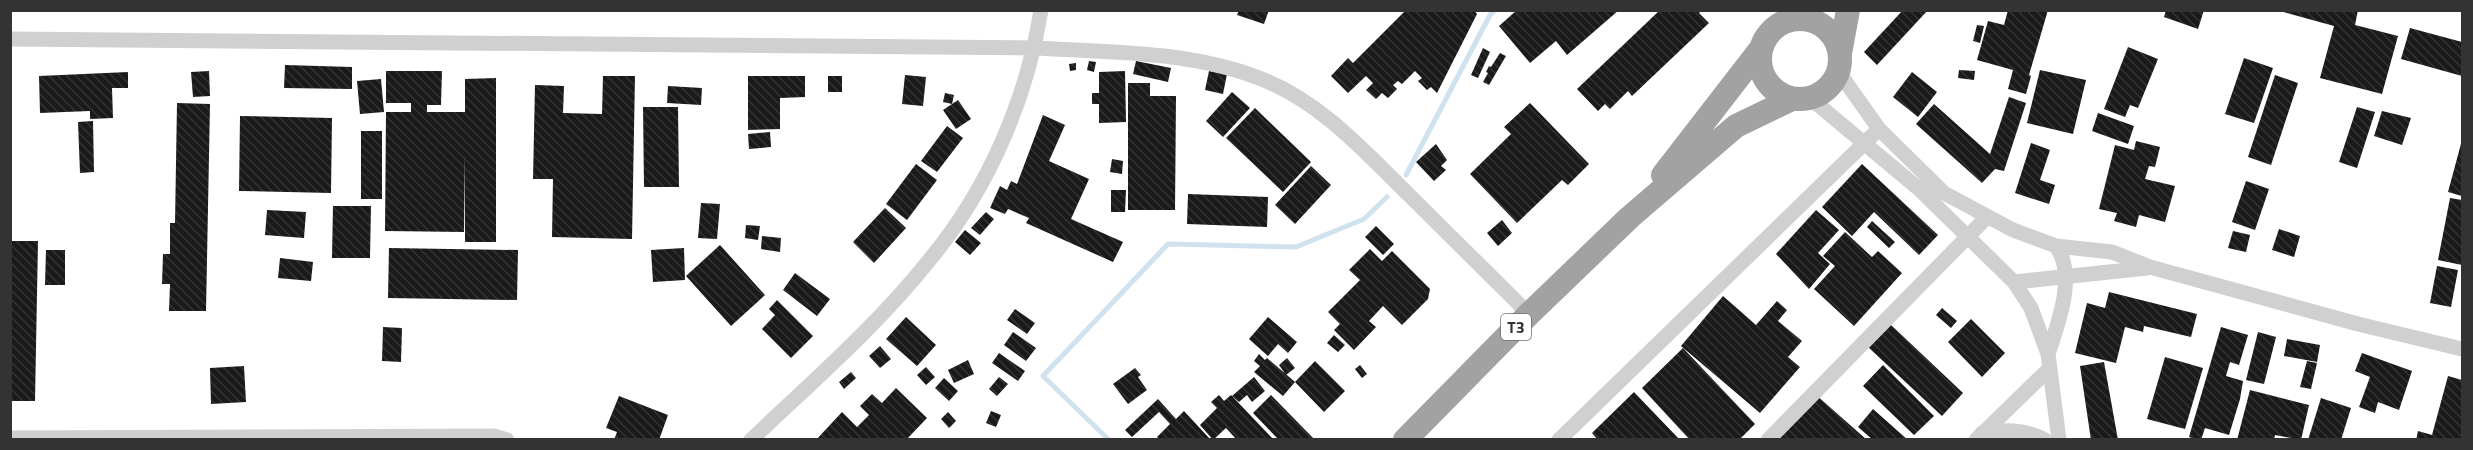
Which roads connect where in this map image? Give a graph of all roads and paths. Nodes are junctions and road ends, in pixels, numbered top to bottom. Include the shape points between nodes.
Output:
1 (1041, 10) edge
2 (1799, 15) edge
3 (1849, 15) edge
4 (10, 39) edge
5 (1762, 47) junction
6 (1035, 48) junction
7 (1839, 62) junction
8 (1801, 98) junction
9 (1879, 129) junction
10 (1866, 143) junction
11 (1630, 217) junction
12 (1986, 218) junction
13 (1969, 237) junction
14 (2056, 246) junction
15 (2150, 267) junction
16 (2100, 272) junction
17 (2065, 278) junction
18 (2014, 282) junction
19 (2063, 302) junction
20 (1529, 314) junction
21 (2463, 349) edge
22 (2049, 361) junction
23 (1979, 436) edge
24 (10, 438) edge
25 (507, 440) edge
26 (751, 440) edge
27 (1405, 440) edge
28 (1559, 440) edge
29 (1768, 440) edge
30 (2045, 440) edge
31 (2060, 440) edge

1 - 6 street
2 - 5 highway, T3 via 1774,29
2 - 7 highway, T3 via 1824,27 1836,40
3 - 7 highway, T3
4 - 6 street
5 - 8 highway via 1762,73 1768,84 1779,93
5 - 11 highway, T3
6 - 20 street via 1148,54 1206,64 1260,78 1313,106 1357,144
6 - 26 street via 1008,130 975,195 933,257 880,317
7 - 8 highway, T3 via 1833,83 1823,93
7 - 9 street
8 - 10 street
8 - 11 highway, T3 via 1736,126
9 - 10 street
9 - 12 street via 1944,193
10 - 13 street
10 - 28 street
11 - 20 highway, T3
12 - 13 street
12 - 14 street
13 - 18 street
13 - 29 street
14 - 15 street via 2112,252
14 - 17 street via 2065,264
15 - 16 street
15 - 21 street
16 - 17 street
16 - 19 street
17 - 18 street
17 - 19 street
18 - 22 street via 2031,308
19 - 22 street
20 - 27 highway, T3
22 - 23 street
22 - 31 street
23 - 30 street via 2009,429
24 - 25 street via 494,436

